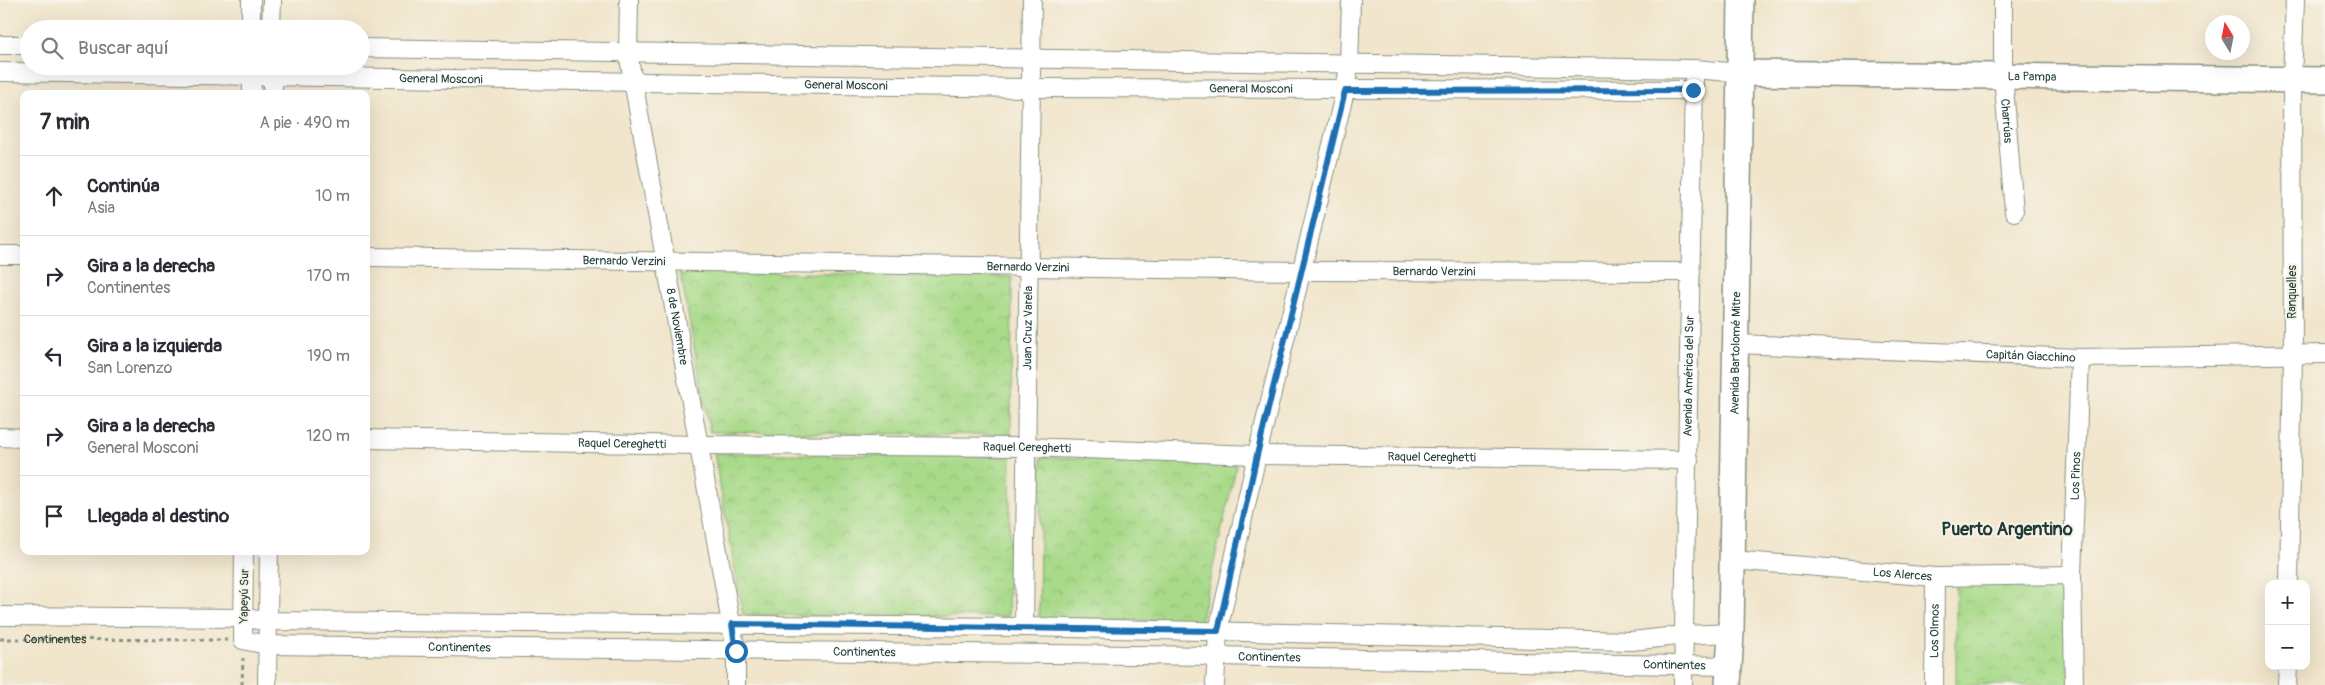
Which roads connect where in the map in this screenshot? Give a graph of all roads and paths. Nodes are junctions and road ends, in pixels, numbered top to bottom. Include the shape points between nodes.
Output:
1 (251, 0) edge
2 (272, 0) edge
3 (629, 0) edge
4 (1032, 0) edge
5 (1351, 0) edge
6 (1741, 0) edge
7 (2003, 0) edge
8 (2295, 0) edge
9 (251, 20) edge
10 (271, 20) edge
11 (0, 45) edge
12 (20, 45) edge
13 (370, 48) edge
14 (628, 53) junction
15 (1031, 58) junction
16 (1349, 65) junction
17 (1695, 69) junction
18 (0, 72) edge
19 (1740, 72) junction
20 (20, 73) edge
21 (370, 74) edge
22 (2003, 74) junction
23 (108, 75) edge
24 (273, 75) edge
25 (252, 79) edge
26 (2292, 80) junction
27 (2325, 80) edge
28 (633, 83) junction
29 (1031, 88) junction
30 (273, 90) edge
31 (1693, 90) junction
32 (1345, 91) junction
33 (2014, 212) dead end
34 (20, 254) edge
35 (0, 255) edge
36 (370, 257) edge
37 (664, 262) junction
38 (1030, 266) junction
39 (1301, 270) junction
40 (1691, 272) junction
41 (1737, 344) junction
42 (2292, 353) junction
43 (2325, 354) edge
44 (2080, 358) junction
45 (0, 437) edge
46 (20, 438) edge
47 (370, 439) edge
48 (700, 445) junction
49 (1026, 447) junction
50 (1257, 455) junction
51 (1689, 460) junction
52 (244, 555) edge
53 (269, 555) edge
54 (1733, 560) junction
55 (2072, 575) junction
56 (1935, 577) junction
57 (2289, 580) edge
58 (0, 616) edge
59 (243, 618) junction
60 (267, 621) junction
61 (732, 624) junction
62 (1024, 627) junction
63 (1218, 631) junction
64 (1732, 633) junction
65 (1685, 634) junction
66 (0, 639) edge
67 (243, 640) junction
68 (267, 645) junction
69 (736, 651) junction
70 (1216, 656) junction
71 (1683, 666) junction
72 (2288, 670) edge
73 (1728, 675) edge
74 (242, 685) edge
75 (267, 685) edge
76 (736, 685) edge
77 (1215, 685) edge
78 (1683, 685) edge
79 (1934, 685) edge
80 (2074, 685) edge
81 (2288, 685) edge

1 - 9 street
2 - 10 street
3 - 14 street, 8 de Noviembre
4 - 15 street, Juan Cruz Varela
5 - 16 street
6 - 19 street, Avenida Bartolomé Mitre
7 - 22 street, Charrúas
8 - 26 street, Ranquelles
11 - 12 street
13 - 14 street
14 - 15 street
14 - 28 street, 8 de Noviembre
15 - 16 street
15 - 29 street, Juan Cruz Varela
16 - 17 street
16 - 32 street
17 - 19 street
17 - 31 street, Avenida América del Sur
18 - 20 street, General Mosconi
19 - 22 street, La Pampa
19 - 41 street, Avenida Bartolomé Mitre
21 - 28 street, General Mosconi
22 - 26 street, La Pampa
22 - 33 street, Charrúas
23 - 25 street, General Mosconi
24 - 30 street
26 - 27 street, La Pampa
26 - 42 street, Ranquelles
28 - 29 street, General Mosconi
28 - 37 street, 8 de Noviembre
29 - 32 street, General Mosconi
29 - 38 street, Juan Cruz Varela
31 - 32 street, General Mosconi
31 - 40 street, Avenida América del Sur
32 - 39 street
34 - 35 street
36 - 37 street, Bernardo Verzini
37 - 38 street, Bernardo Verzini
37 - 48 street, 8 de Noviembre
38 - 39 street, Bernardo Verzini
38 - 49 street, Juan Cruz Varela
39 - 40 street, Bernardo Verzini
39 - 50 street
40 - 51 street, Avenida América del Sur
41 - 44 street, Capitán Giacchino
41 - 54 street, Avenida Bartolomé Mitre
42 - 43 street, Capitán Giacchino
42 - 44 street, Capitán Giacchino
42 - 57 street, Ranquelles
44 - 55 street, Los Pinos
45 - 46 street
47 - 48 street, Raquel Cereghetti
48 - 49 street, Raquel Cereghetti
48 - 61 street, 8 de Noviembre
49 - 50 street, Raquel Cereghetti
49 - 62 street, Juan Cruz Varela
50 - 51 street, Raquel Cereghetti
50 - 63 street
51 - 65 street, Avenida América del Sur
52 - 59 street, Yapeyú Sur
53 - 60 street, Yapeyú Sur
54 - 56 street, Los Alerces
54 - 64 street, Avenida Bartolomé Mitre
55 - 56 street, Los Alerces
55 - 80 street, Los Pinos
56 - 79 street, Los Olmos
58 - 59 street, Continentes
59 - 60 street, Continentes
59 - 67 street, Yapeyú Sur
60 - 61 street, Continentes
60 - 68 street, Yapeyú Sur
61 - 62 street, Continentes
61 - 69 street, 8 de Noviembre
62 - 63 street, Continentes
63 - 65 street, Continentes via 1632,641
63 - 70 street
64 - 65 street, Continentes
64 - 73 street
65 - 71 street, Avenida América del Sur
66 - 67 path, Continentes
67 - 68 street, Continentes
67 - 74 path
68 - 69 street, Continentes
68 - 75 street, Yapeyú Sur
69 - 70 street, Continentes
69 - 76 street, 8 de Noviembre
70 - 71 street, Continentes
70 - 77 street
71 - 73 street, Continentes
71 - 78 street, Avenida América del Sur
72 - 81 street

